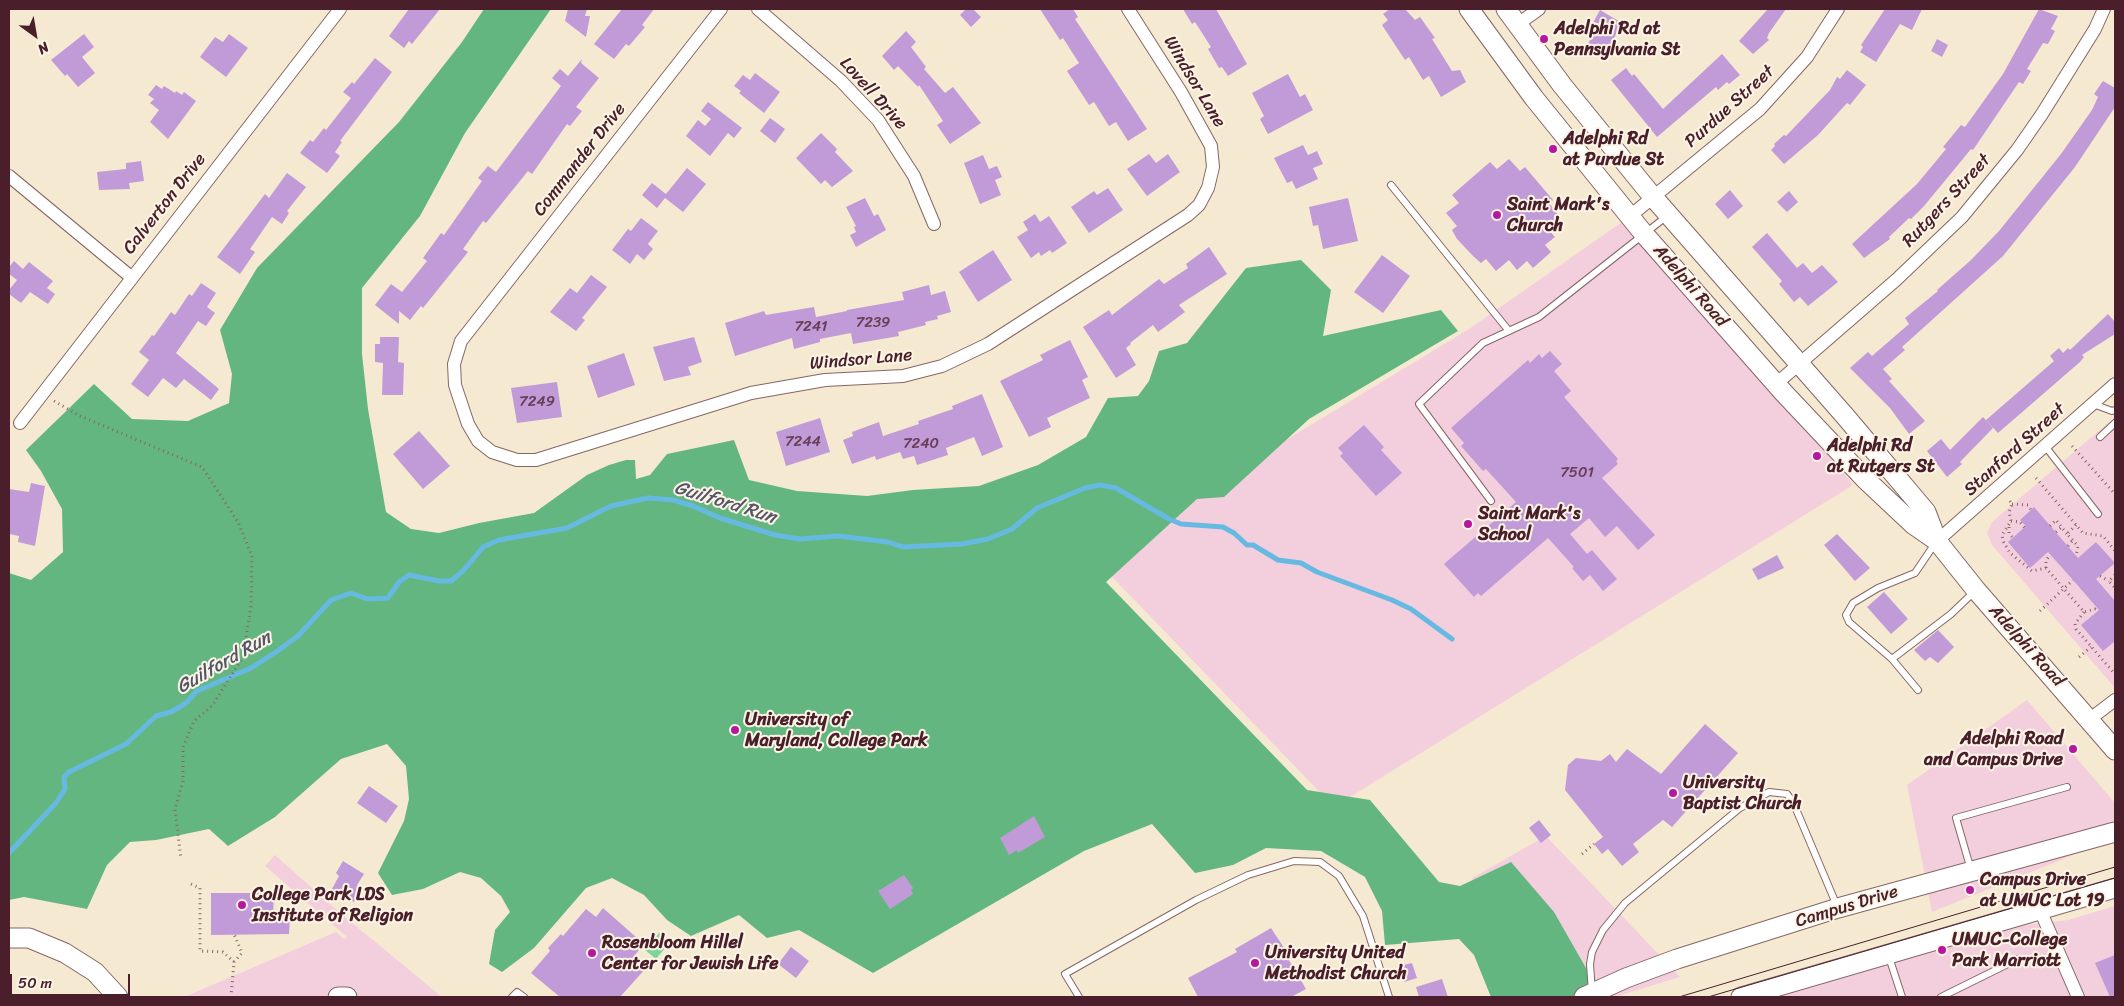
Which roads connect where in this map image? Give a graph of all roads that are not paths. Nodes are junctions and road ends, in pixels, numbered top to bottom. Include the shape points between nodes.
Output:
1 (340, 9) edge
2 (721, 9) edge
3 (758, 9) edge
4 (1128, 9) edge
5 (1469, 9) edge
6 (1506, 9) edge
7 (1539, 9) edge
8 (1838, 9) edge
9 (2104, 9) edge
10 (1518, 24) junction
11 (9, 176) edge
12 (1390, 184) dead end
13 (1653, 198) junction
14 (1668, 215) junction
15 (1630, 217) junction
16 (934, 224) dead end
17 (1644, 234) junction
18 (131, 277) junction
19 (1510, 331) junction
20 (466, 334) joint
21 (1799, 365) junction
22 (1776, 384) junction
23 (2115, 384) edge
24 (2093, 404) junction
25 (2115, 410) edge
26 (20, 423) dead end
27 (2115, 423) edge
28 (2100, 437) dead end
29 (2045, 446) junction
30 (1491, 501) dead end
31 (2098, 514) dead end
32 (1936, 541) junction
33 (1976, 590) junction
34 (1892, 659) junction
35 (1918, 690) dead end
36 (2115, 700) edge
37 (2090, 719) junction
38 (2115, 750) edge
39 (2067, 787) dead end
40 (2115, 832) edge
41 (1971, 871) junction
42 (2115, 888) edge
43 (1838, 908) junction
44 (2040, 910) junction
45 (9, 938) edge
46 (1887, 954) junction
47 (2018, 959) dead end
48 (1588, 995) edge
49 (118, 997) edge
50 (338, 997) edge
51 (347, 997) edge
52 (512, 997) edge
53 (524, 997) edge
54 (1079, 997) edge
55 (1389, 997) edge
56 (1741, 997) edge
57 (1902, 997) edge
58 (1941, 997) edge
59 (2078, 997) edge

1 - 18 street, Calverton Drive
2 - 20 street, Commander Drive
3 - 16 street, Lovell Drive via 841,81 878,120 914,176
4 - 20 street, Windsor Lane via 1208,139 1213,167 1204,197 1193,211 1175,224 958,360 903,376 825,380 761,390 559,454 526,461 492,452 478,441 468,424 454,374 455,357
5 - 15 main road, Adelphi Road via 1534,98
6 - 10 main road, Adelphi Road
7 - 10 street
8 - 13 street, Purdue Street via 1807,57 1760,108
9 - 21 street, Rutgers Street via 2056,93 1985,190 1896,280
10 - 13 main road, Adelphi Road via 1562,85
11 - 18 street
12 - 19 lane
13 - 14 main road, Adelphi Road
13 - 15 street, Purdue Street
14 - 17 lane
14 - 21 main road, Adelphi Road
15 - 17 main road, Adelphi Road
17 - 19 lane via 1563,301
17 - 22 main road, Adelphi Road
18 - 26 street, Calverton Drive
19 - 30 lane via 1482,343 1419,404
21 - 22 street, Rutgers Street
21 - 32 main road, Adelphi Road via 1926,512
22 - 32 main road, Adelphi Road via 1865,479
23 - 24 street, Stanford Street
24 - 25 lane
24 - 29 street, Stanford Street
27 - 28 lane
29 - 31 lane
29 - 32 street, Stanford Street
32 - 33 main road, Adelphi Road
32 - 34 lane via 1915,573 1853,603 1846,614 1849,622
33 - 34 lane via 1951,614
33 - 37 main road, Adelphi Road
34 - 35 lane
36 - 37 street
37 - 38 main road, Adelphi Road
39 - 41 lane via 1956,818
40 - 41 main road, Campus Drive
41 - 43 main road, Campus Drive
42 - 44 main road
43 - 48 main road, Campus Drive via 1677,959
43 - 48 lane via 1793,802 1787,794 1769,792 1740,808 1625,903 1603,930 1592,952
44 - 46 main road
44 - 59 street
45 - 49 main road via 29,938 65,953 95,972
46 - 56 main road
46 - 57 lane
47 - 58 lane
50 - 51 main road
52 - 53 lane via 517,992
54 - 55 lane via 1065,974 1196,900 1248,875 1294,861 1320,862 1339,876 1363,916

